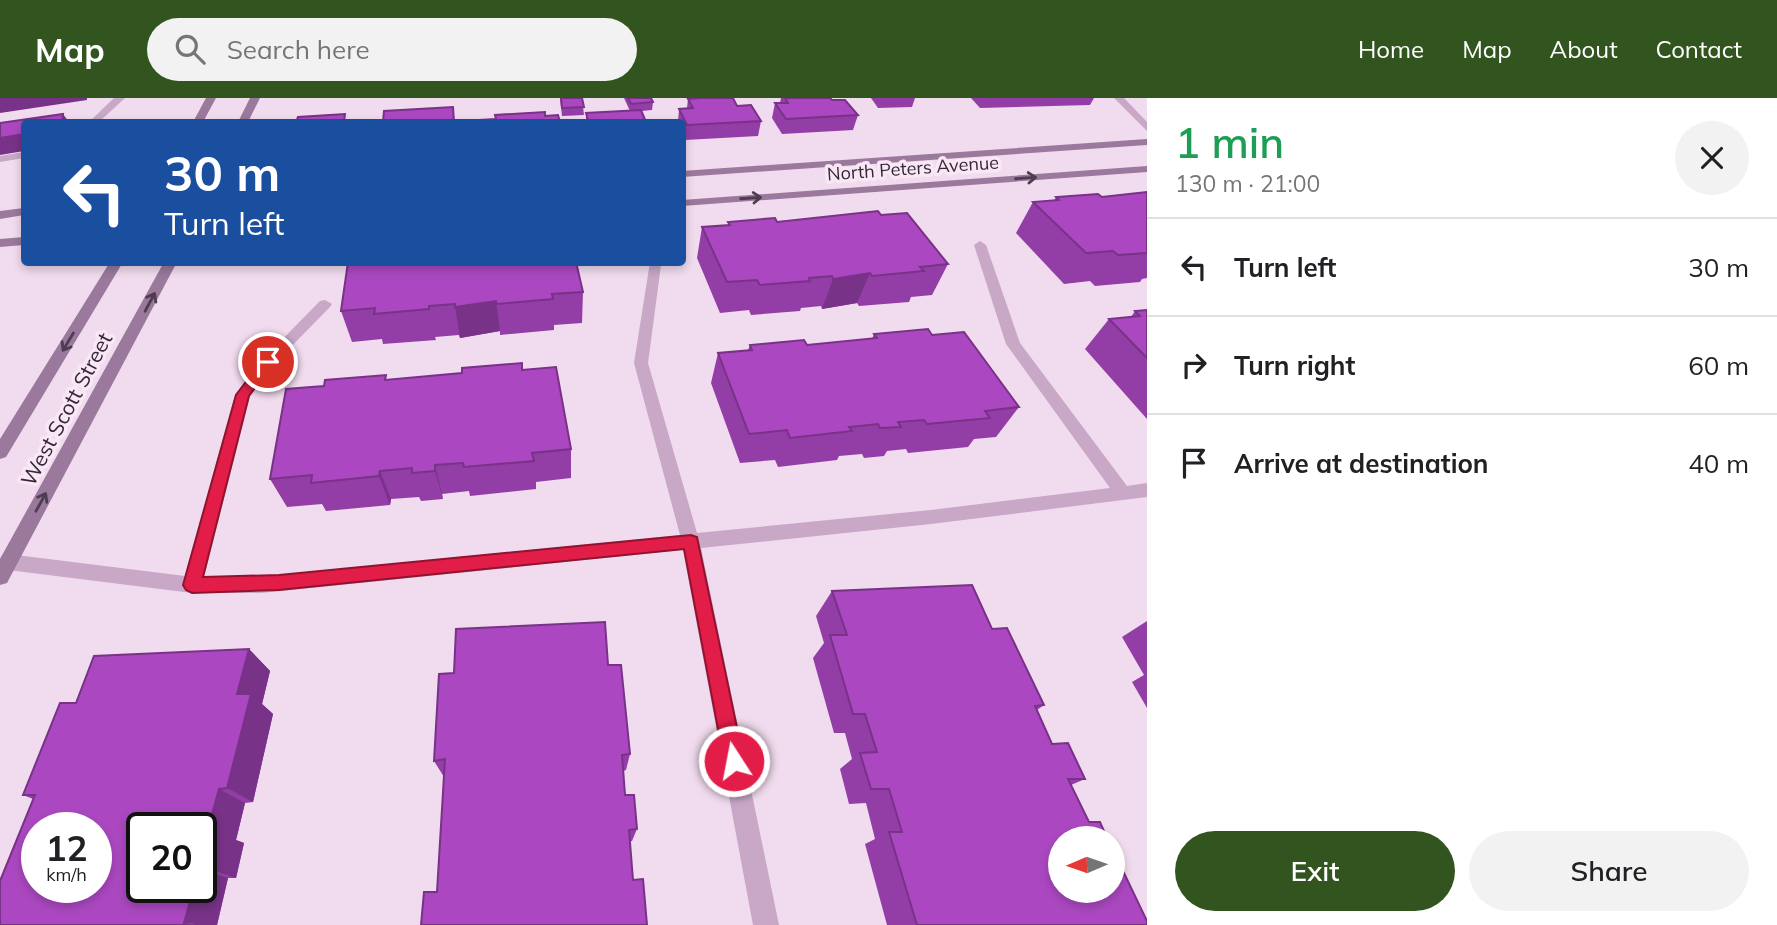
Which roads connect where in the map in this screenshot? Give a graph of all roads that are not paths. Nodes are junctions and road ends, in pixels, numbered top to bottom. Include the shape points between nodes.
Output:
1 (120, 98) edge
2 (211, 98) edge
3 (255, 98) edge
4 (1119, 98) edge
5 (97, 119) edge
6 (200, 119) edge
7 (244, 119) edge
8 (1147, 128) edge
9 (1147, 142) edge
10 (21, 156) edge
11 (0, 159) edge
12 (1147, 169) edge
13 (686, 174) edge
14 (686, 203) edge
15 (21, 211) edge
16 (1, 214) edge
17 (21, 241) edge
18 (0, 243) edge
19 (980, 245) dead end
20 (115, 266) edge
21 (169, 266) edge
22 (655, 266) edge
23 (325, 304) dead end
24 (0, 453) edge
25 (1147, 490) edge
26 (1123, 493) junction
27 (691, 542) junction
28 (4, 569) edge
29 (192, 585) junction
30 (766, 925) edge

1 - 5 lane
2 - 6 main road
3 - 7 main road
4 - 8 lane
9 - 13 main road, North Peters Avenue
10 - 11 lane
14 -> 12 main road, North Peters Avenue
15 - 16 main road
17 - 18 main road
19 - 26 lane via 1013,344
20 -> 24 main road, West Scott Street
28 -> 21 main road, West Scott Street
22 - 27 lane via 641,363
23 - 29 lane via 268,362 243,395
25 - 26 lane
26 - 27 lane
27 - 29 lane via 285,582
27 - 30 lane
28 - 29 lane

